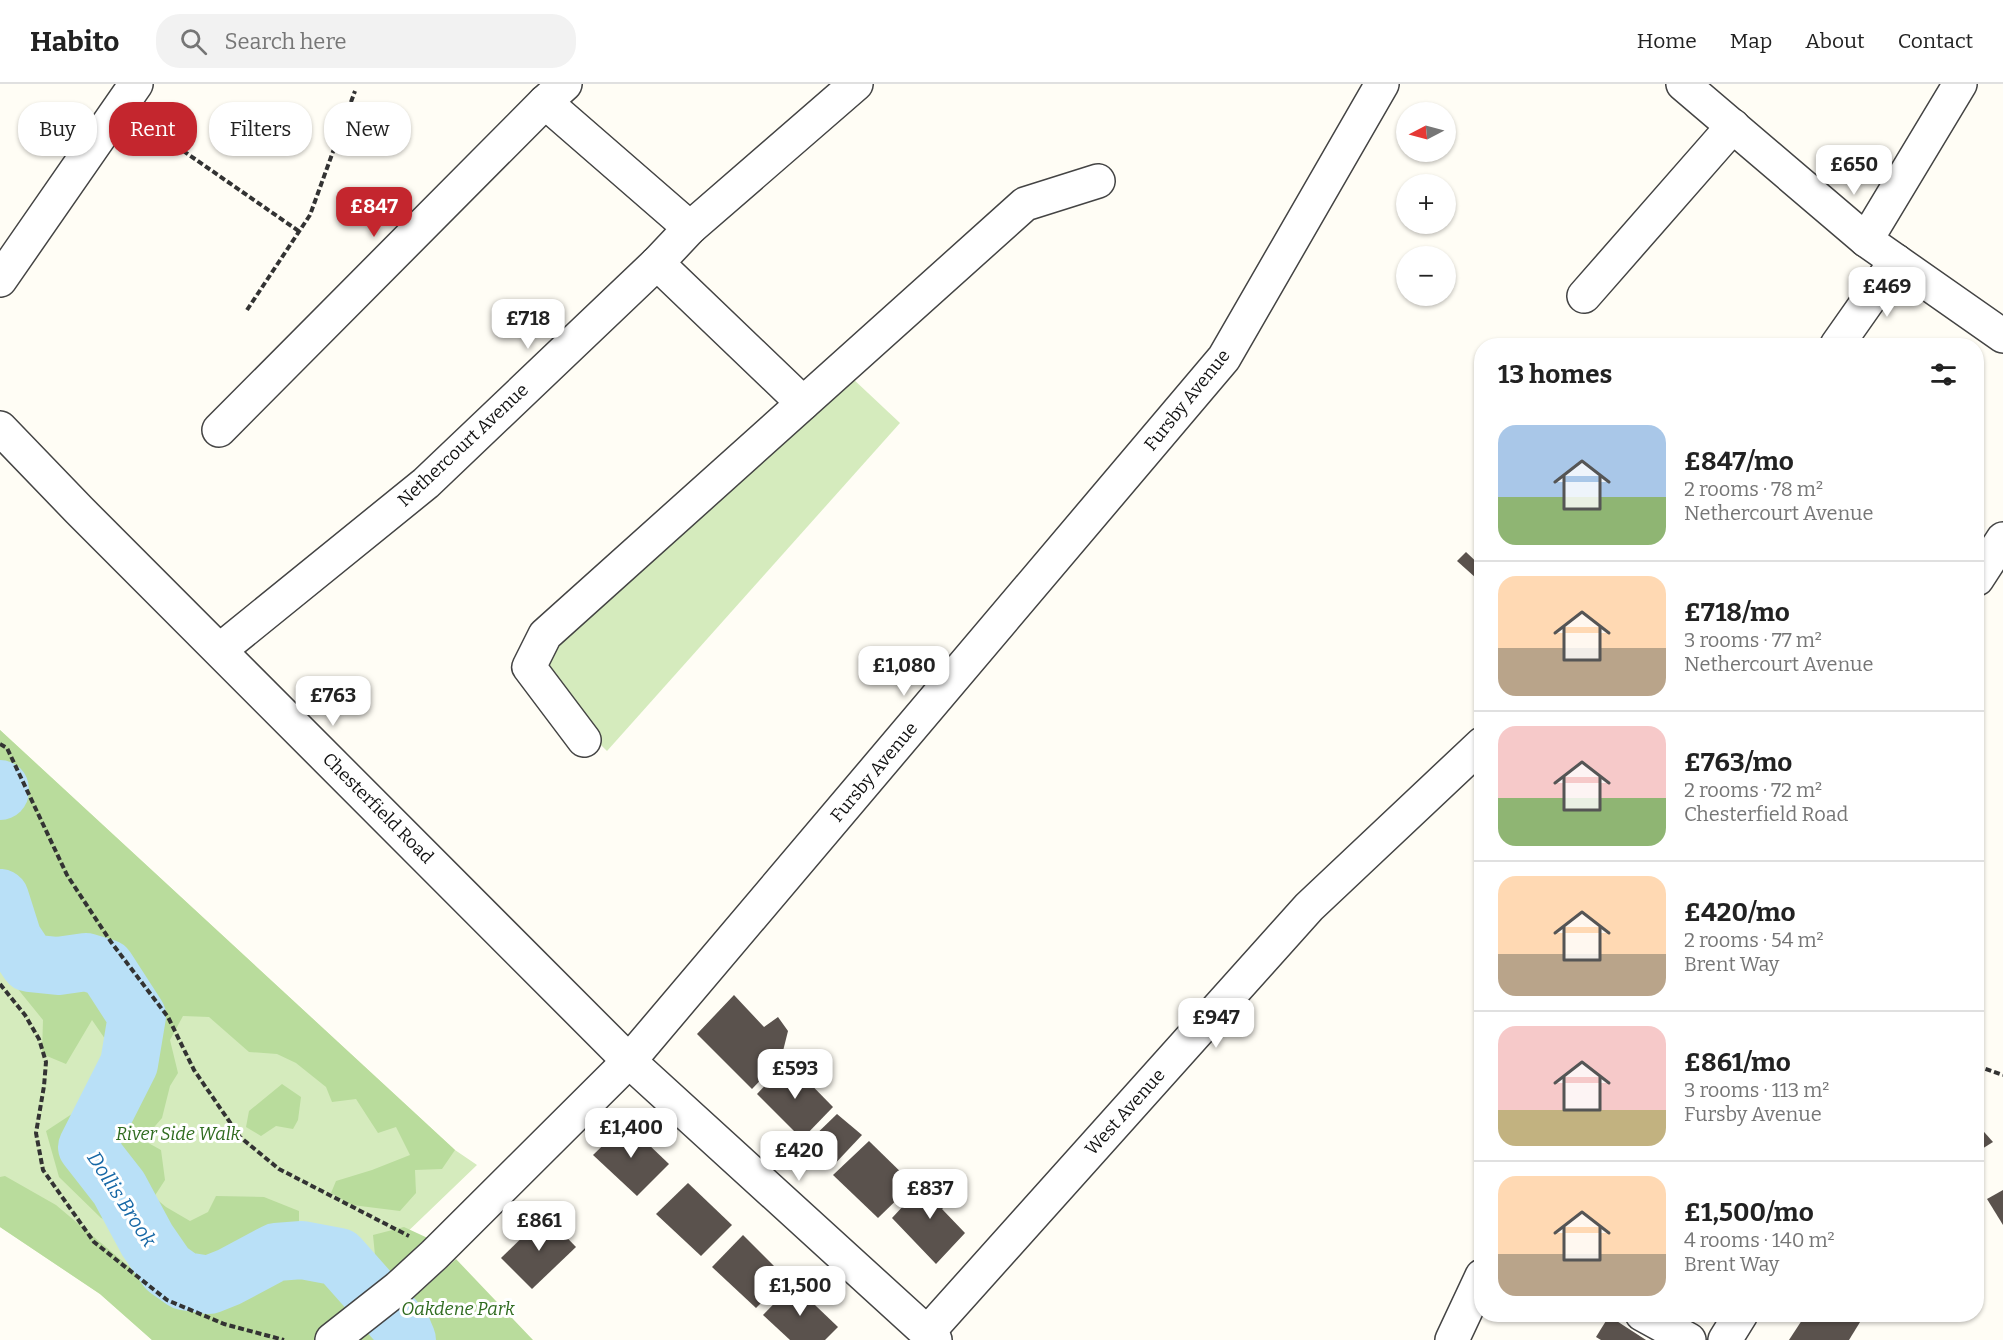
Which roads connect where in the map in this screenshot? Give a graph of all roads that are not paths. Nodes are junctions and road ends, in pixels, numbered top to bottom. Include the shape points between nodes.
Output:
1 (856, 84) edge
2 (1382, 84) edge
3 (1683, 84) edge
4 (1960, 84) edge
5 (555, 93) edge
6 (128, 95) edge
7 (1733, 126) junction
8 (1098, 181) dead end
9 (690, 228) junction
10 (1866, 240) junction
11 (1896, 261) junction
12 (657, 263) junction
13 (0, 280) edge
14 (1584, 296) dead end
15 (2003, 336) edge
16 (1842, 338) edge
17 (803, 403) junction
18 (0, 428) edge
19 (219, 430) dead end
20 (2003, 539) edge
21 (1984, 568) edge
22 (220, 650) junction
23 (584, 740) dead end
24 (1474, 752) edge
25 (629, 1061) junction
26 (1474, 1293) edge
27 (1656, 1322) edge
28 (1736, 1322) edge
29 (931, 1336) edge
30 (332, 1340) edge
31 (1452, 1340) edge
32 (1689, 1340) edge
33 (1725, 1340) edge

1 - 9 street, Nethercourt Avenue
2 - 25 street, Fursby Avenue via 1224,358
3 - 7 street
4 - 10 street
5 - 9 street
5 - 19 street
6 - 13 street
7 - 10 street
7 - 14 street
8 - 17 street via 1025,204
9 - 12 street, Nethercourt Avenue
10 - 11 street
11 - 15 street
11 - 16 street
12 - 17 street
12 - 22 street, Nethercourt Avenue via 426,483
17 - 23 street via 545,635 529,667
18 - 22 street, Chesterfield Road
20 - 21 street
22 - 25 street, Chesterfield Road
24 - 29 street, West Avenue via 1309,907
25 - 29 street, Chesterfield Road
25 - 30 street, Fursby Avenue via 434,1255
26 - 31 street
27 - 32 street
28 - 33 street

